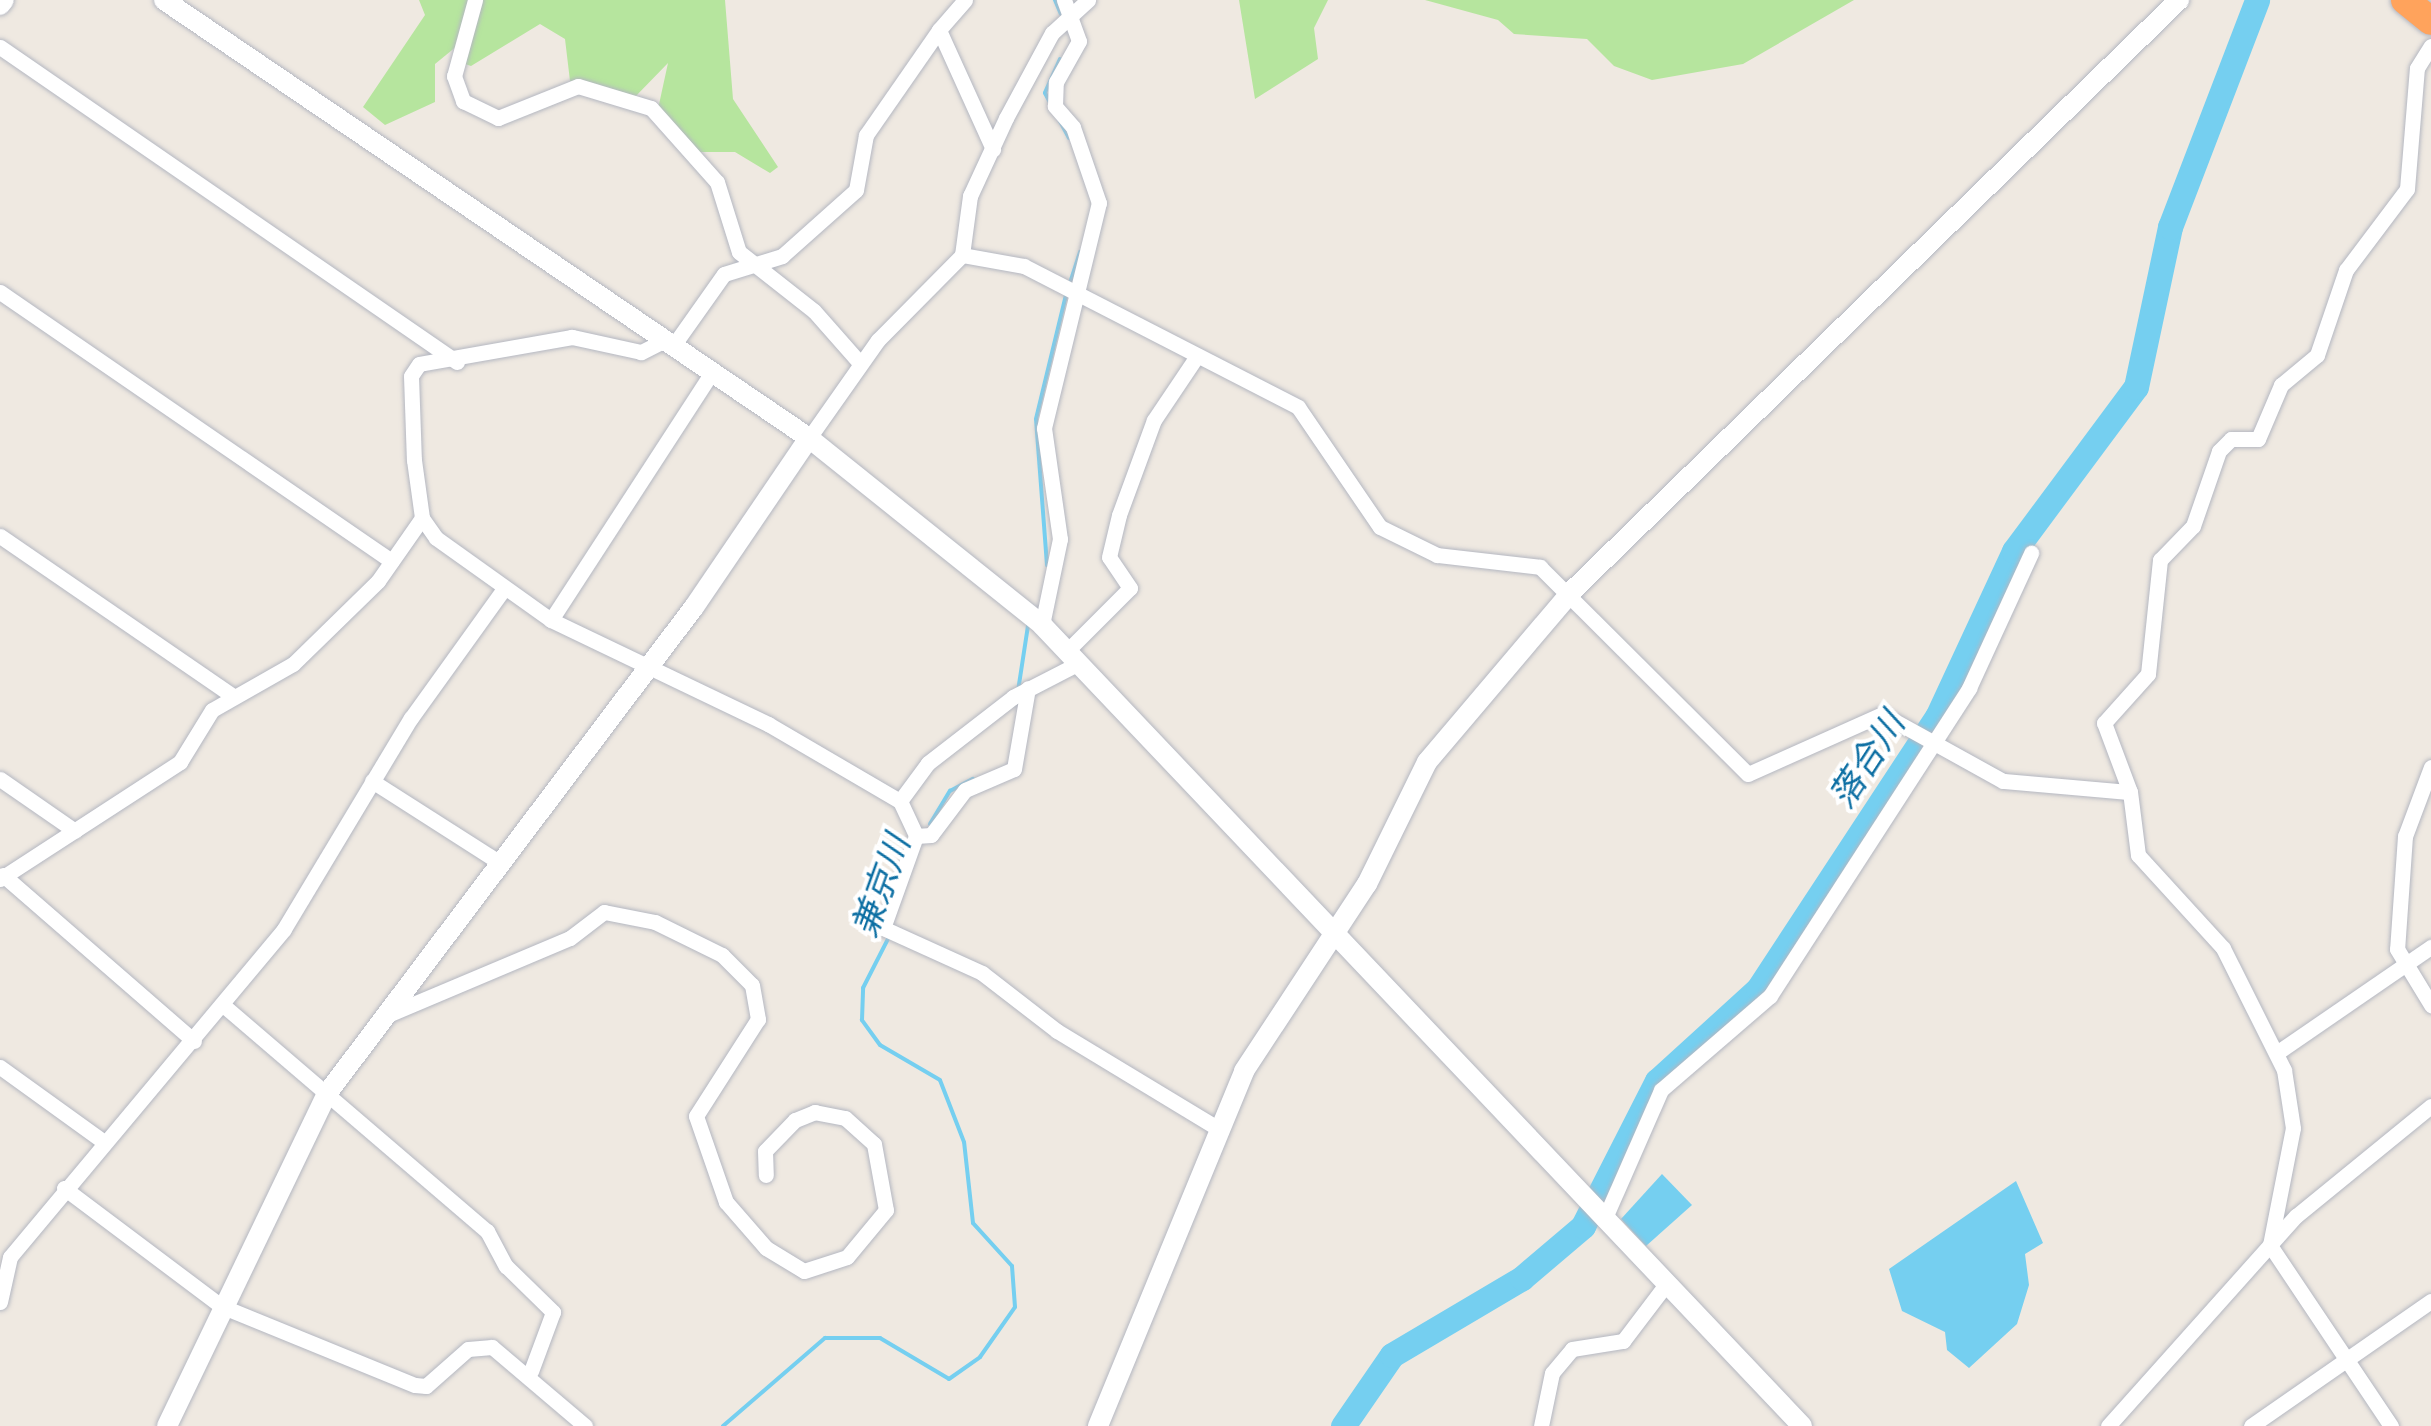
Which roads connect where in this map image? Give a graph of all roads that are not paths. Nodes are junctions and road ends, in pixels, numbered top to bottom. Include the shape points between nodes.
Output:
1 (164, 0) edge
2 (475, 0) edge
3 (966, 0) edge
4 (1064, 0) edge
5 (1088, 0) edge
6 (2179, 0) edge
7 (2405, 0) edge
8 (2418, 0) edge
9 (2431, 10) edge
10 (1066, 21) junction
11 (2431, 21) edge
12 (939, 30) junction
13 (2431, 46) edge
14 (0, 47) edge
15 (993, 148) junction
16 (962, 256) junction
17 (746, 260) junction
18 (1071, 291) junction
19 (0, 292) edge
20 (669, 343) junction
21 (1197, 356) junction
22 (457, 362) junction
23 (859, 362) junction
24 (712, 372) junction
25 (809, 438) junction
26 (422, 518) junction
27 (0, 536) edge
28 (2031, 553) dead end
29 (392, 562) junction
30 (503, 590) junction
31 (1571, 592) junction
32 (551, 620) junction
33 (1037, 621) junction
34 (1073, 657) junction
35 (643, 671) junction
36 (1021, 692) junction
37 (233, 696) junction
38 (1933, 742) junction
39 (2431, 768) edge
40 (0, 779) edge
41 (372, 782) junction
42 (2130, 792) junction
43 (900, 801) junction
44 (75, 831) junction
45 (922, 835) junction
46 (500, 863) junction
47 (2, 877) edge
48 (1332, 932) junction
49 (2431, 947) edge
50 (2407, 965) junction
51 (223, 1005) junction
52 (2431, 1005) edge
53 (384, 1016) junction
54 (194, 1042) junction
55 (2278, 1052) junction
56 (0, 1067) edge
57 (326, 1095) junction
58 (2431, 1106) edge
59 (1217, 1128) junction
60 (104, 1142) junction
61 (766, 1175) dead end
62 (64, 1188) junction
63 (1602, 1218) junction
64 (2270, 1246) junction
65 (1668, 1284) junction
66 (2431, 1301) edge
67 (0, 1302) edge
68 (221, 1306) junction
69 (2346, 1357) junction
70 (531, 1371) junction
71 (167, 1426) edge
72 (585, 1426) edge
73 (1098, 1426) edge
74 (1540, 1426) edge
75 (1802, 1426) edge
76 (2108, 1426) edge
77 (2251, 1426) edge
78 (2391, 1426) edge

1 - 20 street
2 - 17 street via 454,76 463,100 498,118 578,86 651,108 717,182
3 - 12 street
4 - 10 street
5 - 10 street
6 - 31 street
7 - 11 highway
8 - 9 highway
10 - 15 street
10 - 18 street via 1078,41 1053,93 1099,203
12 - 15 street
12 - 17 street via 866,135 856,190 782,256
13 - 42 street via 2418,68 2407,189 2346,270 2317,355 2281,384 2258,439 2231,439 2219,451 2193,526 2160,560 2148,674 2104,723
14 - 22 street
15 - 16 street via 970,196
16 - 18 street via 1024,266
16 - 23 street
17 - 20 street via 724,274
17 - 23 street via 814,310
18 - 21 street
18 - 33 street via 1044,428 1060,538
19 - 29 street
20 - 22 street via 641,352 572,338
20 - 24 street
21 - 31 street via 1298,407 1380,527 1437,555 1540,567
21 - 34 street via 1154,420 1119,515 1109,557 1130,588
22 - 26 street via 418,364 411,376
23 - 25 street
24 - 25 street
24 - 32 street
25 - 33 street
25 - 35 street
26 - 29 street
26 - 30 street via 456,558
27 - 37 street
28 - 38 street
29 - 37 street via 293,664
30 - 32 street
30 - 41 street
31 - 38 street via 1748,774 1871,715
31 - 48 street via 1427,762 1367,884
32 - 35 street
33 - 34 street
34 - 36 street
34 - 48 street
35 - 43 street via 768,724
35 - 46 street
36 - 43 street via 928,763
36 - 45 street via 1014,769 965,790
37 - 44 street via 212,710 180,762
38 - 42 street via 2003,781
38 - 63 street via 1770,996 1661,1090
39 - 50 street via 2404,836 2397,950
40 - 44 street
41 - 46 street
41 - 51 street via 284,929
42 - 55 street via 2138,855 2224,948
43 - 45 street
44 - 47 street
45 - 59 street via 891,930 982,972 1057,1031
46 - 53 street
47 - 54 street
48 - 59 street
48 - 63 street
49 - 50 street
50 - 52 street
50 - 55 street
51 - 54 street
51 - 57 street
53 - 57 street
53 - 61 street via 570,938 604,912 655,922 722,955 752,985 758,1019 696,1116 726,1202 766,1248 804,1271 847,1256 886,1210 874,1144 845,1118 815,1112 794,1120 764,1151
54 - 60 street
55 - 64 street via 2293,1128
56 - 60 street
57 - 68 street
57 - 70 street via 487,1231 506,1266 553,1312
58 - 64 street
59 - 73 street
60 - 62 street
62 - 67 street via 10,1257
62 - 68 street
63 - 65 street
64 - 69 street
64 - 76 street
65 - 74 street via 1623,1341 1572,1349 1552,1373
65 - 75 street
66 - 69 street
68 - 70 street via 415,1385 480,1347
68 - 71 street
69 - 77 street
69 - 78 street
70 - 72 street

